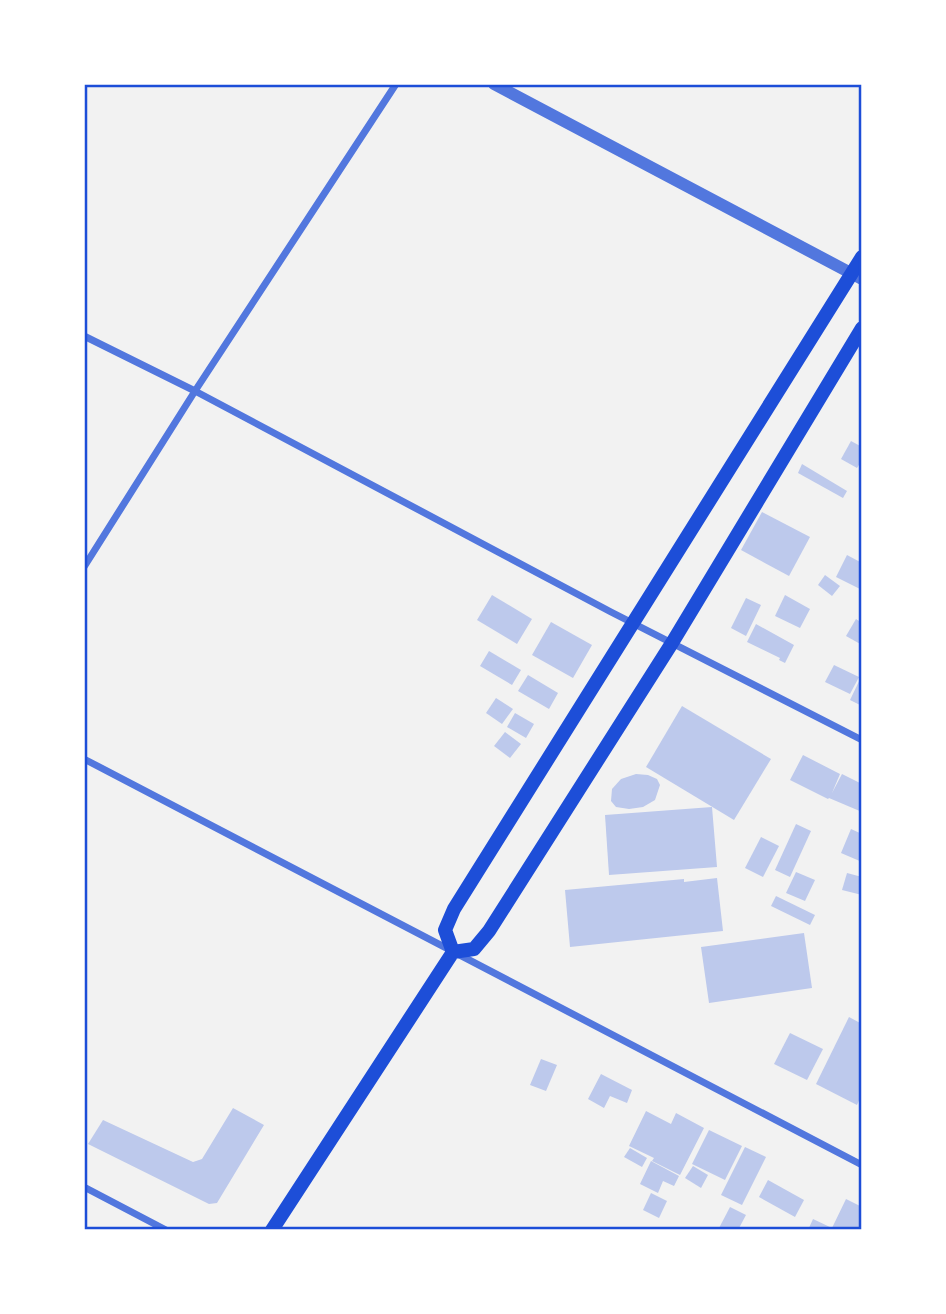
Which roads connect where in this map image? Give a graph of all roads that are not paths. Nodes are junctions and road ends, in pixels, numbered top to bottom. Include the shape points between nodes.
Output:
1 (396, 84) edge
2 (494, 84) edge
3 (862, 257) edge
4 (857, 276) edge
5 (862, 328) edge
6 (84, 336) edge
7 (195, 391) junction
8 (84, 567) edge
9 (634, 624) junction
10 (672, 643) junction
11 (862, 740) edge
12 (84, 759) edge
13 (453, 952) junction
14 (862, 1165) edge
15 (84, 1187) edge
16 (166, 1230) edge
17 (272, 1230) edge

1 - 7 street
2 - 4 street
3 - 4 main road
4 - 9 main road
5 - 10 main road
6 - 7 street
7 - 8 street
7 - 9 street
9 - 10 street
9 - 13 main road via 454,909 445,930
10 - 11 street
10 - 13 main road via 489,931 474,949
12 - 13 street
13 - 14 street
13 - 17 main road
15 - 16 street

